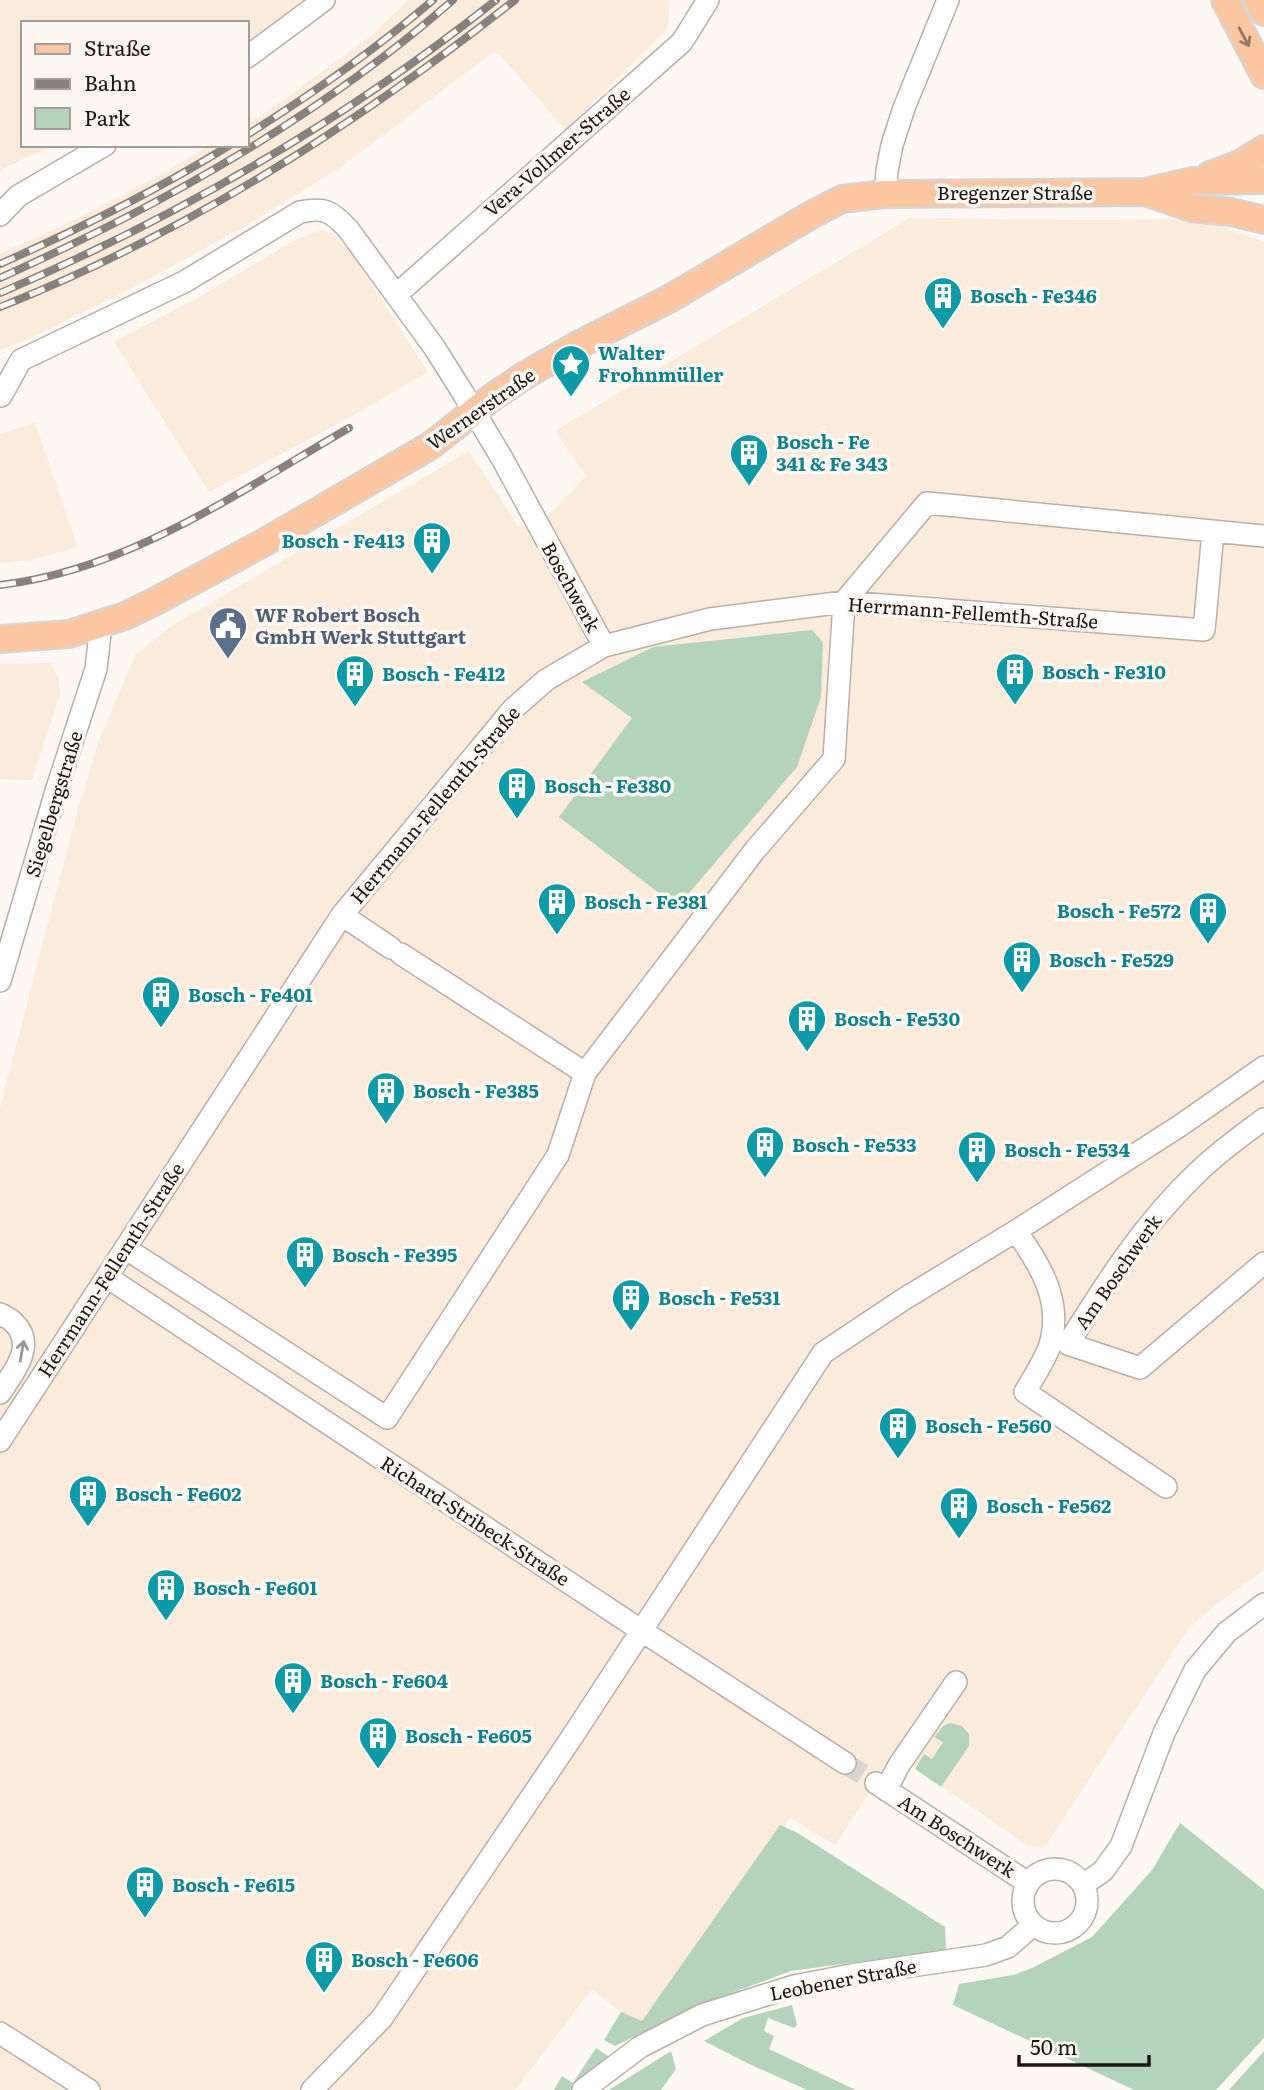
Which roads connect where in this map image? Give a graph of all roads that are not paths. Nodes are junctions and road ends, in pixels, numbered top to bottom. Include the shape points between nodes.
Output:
1 (324, 0) edge
2 (708, 0) edge
3 (948, 0) edge
4 (1225, 0) edge
5 (1257, 0) edge
6 (1264, 12) edge
7 (248, 56) edge
8 (1264, 75) edge
9 (102, 147) edge
10 (1264, 149) edge
11 (1264, 180) edge
12 (1192, 181) junction
13 (1145, 192) junction
14 (885, 194) junction
15 (1192, 208) junction
16 (0, 215) edge
17 (1264, 220) edge
18 (1264, 236) edge
19 (396, 295) junction
20 (1, 396) edge
21 (474, 411) junction
22 (1213, 532) junction
23 (1264, 536) edge
24 (844, 602) junction
25 (101, 625) junction
26 (0, 639) edge
27 (604, 646) junction
28 (342, 915) junction
29 (0, 981) edge
30 (1264, 1067) edge
31 (585, 1073) junction
32 (1264, 1119) edge
33 (1016, 1231) junction
34 (125, 1248) junction
35 (1264, 1263) edge
36 (107, 1277) junction
37 (0, 1314) edge
38 (0, 1393) edge
39 (0, 1441) edge
40 (1166, 1488) dead end
41 (1264, 1604) edge
42 (642, 1631) junction
43 (956, 1682) dead end
44 (845, 1763) tunnel mouth
45 (1028, 1883) junction
46 (1083, 1885) junction
47 (1033, 1925) junction
48 (0, 2032) edge
49 (89, 2090) edge
50 (312, 2090) edge
51 (583, 2090) edge

1 - 7 street
2 - 19 street, Vera-Vollmer-Straße via 682,42
3 - 14 street via 904,108 892,145
4 -> 8 main road
5 - 6 main road
9 - 16 street via 18,196
10 - 12 main road via 1238,165
11 - 12 main road, Bregenzer Straße
12 - 13 main road, Bregenzer Straße
13 - 14 main road, Bregenzer Straße
13 - 15 main road, Bregenzer Straße
14 - 21 main road, Wernerstraße via 834,202 669,299 524,376
15 - 17 main road, Bregenzer Straße
15 - 18 main road
19 - 20 street, Boschwerk via 334,214 317,209 300,212 184,282 21,360
19 - 21 street, Boschwerk
21 - 25 main road, Wernerstraße via 430,446 265,542
21 - 27 street, Boschwerk
22 - 23 street
22 - 24 street via 927,503
22 - 24 street, Herrmann-Fellemth-Straße via 1204,630
24 - 27 street, Herrmann-Fellemth-Straße via 710,618
24 - 31 street via 834,759 755,850
25 - 26 main road, Wernerstraße via 69,634
25 - 29 street, Siegelbergstraße via 96,669
27 - 28 street, Herrmann-Fellemth-Straße via 546,680 513,709
28 - 31 street
28 - 34 street, Herrmann-Fellemth-Straße
30 - 33 street
31 - 34 street via 558,1155 387,1418
32 - 35 street, Am Boschwerk via 1171,1198 1133,1244 1068,1344 1140,1368
33 - 40 street via 1037,1261 1051,1294 1055,1319 1048,1349 1026,1392
33 - 42 street via 823,1353
34 - 36 street, Herrmann-Fellemth-Straße
36 - 39 street, Herrmann-Fellemth-Straße
36 - 42 street, Richard-Stribeck-Straße
38 -> 37 street via 21,1361 24,1339 15,1323
41 - 46 street via 1227,1632 1195,1670 1164,1733 1121,1846 1103,1871
42 - 44 street, Richard-Stribeck-Straße
42 - 50 street via 382,2018
43 - 45 street, Am Boschwerk via 881,1786
45 - 46 street via 1045,1870 1056,1869 1067,1871
45 - 47 street via 1023,1905
46 - 47 street via 1087,1907 1076,1926 1054,1933
47 - 51 street, Leobener Straße via 1008,1947 986,1955 794,1986 702,2015 640,2047
48 - 49 street

